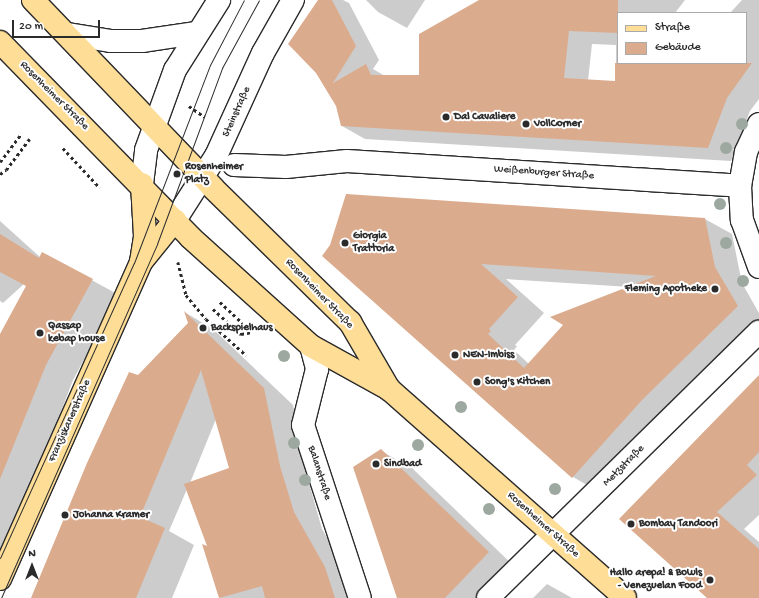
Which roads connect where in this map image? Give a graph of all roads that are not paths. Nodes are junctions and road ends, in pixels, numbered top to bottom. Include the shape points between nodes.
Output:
1 (34, 0) edge
2 (219, 0) edge
3 (293, 0) edge
4 (196, 33) junction
5 (68, 34) junction
6 (0, 42) edge
7 (759, 124) edge
8 (155, 126) junction
9 (234, 165) dead end
10 (204, 178) junction
11 (142, 184) junction
12 (740, 186) junction
13 (174, 220) junction
14 (141, 262) junction
15 (759, 266) edge
16 (759, 332) edge
17 (311, 346) junction
18 (389, 389) junction
19 (554, 535) junction
20 (0, 579) edge
21 (360, 598) edge
22 (488, 598) edge
23 (625, 598) edge

1 - 5 main road, Rosenheimer Straße
2 - 4 street
3 - 10 street, Steinstraße via 263,53 228,133
4 - 5 street via 142,41 111,41
4 - 8 street via 175,70
5 - 8 main road, Rosenheimer Straße
6 - 11 main road, Rosenheimer Straße
7 - 12 street via 746,152
8 - 10 main road, Rosenheimer Straße
8 - 11 street via 146,150
9 - 12 street, Weißenburger Straße via 286,167 347,161
10 - 13 street, Steinstraße
10 - 18 main road, Rosenheimer Straße via 350,322
11 - 13 main road
11 - 14 main road, Franziskanerstraße via 146,236
12 - 15 street via 742,220
13 - 14 main road, Franziskanerstraße
13 - 17 main road
14 - 20 main road, Franziskanerstraße
16 - 19 street, Metzstraße
17 - 18 main road
17 - 21 street, Balanstraße via 317,369 303,424
18 - 19 main road, Rosenheimer Straße
19 - 22 street, Metzstraße
19 - 23 main road, Rosenheimer Straße

